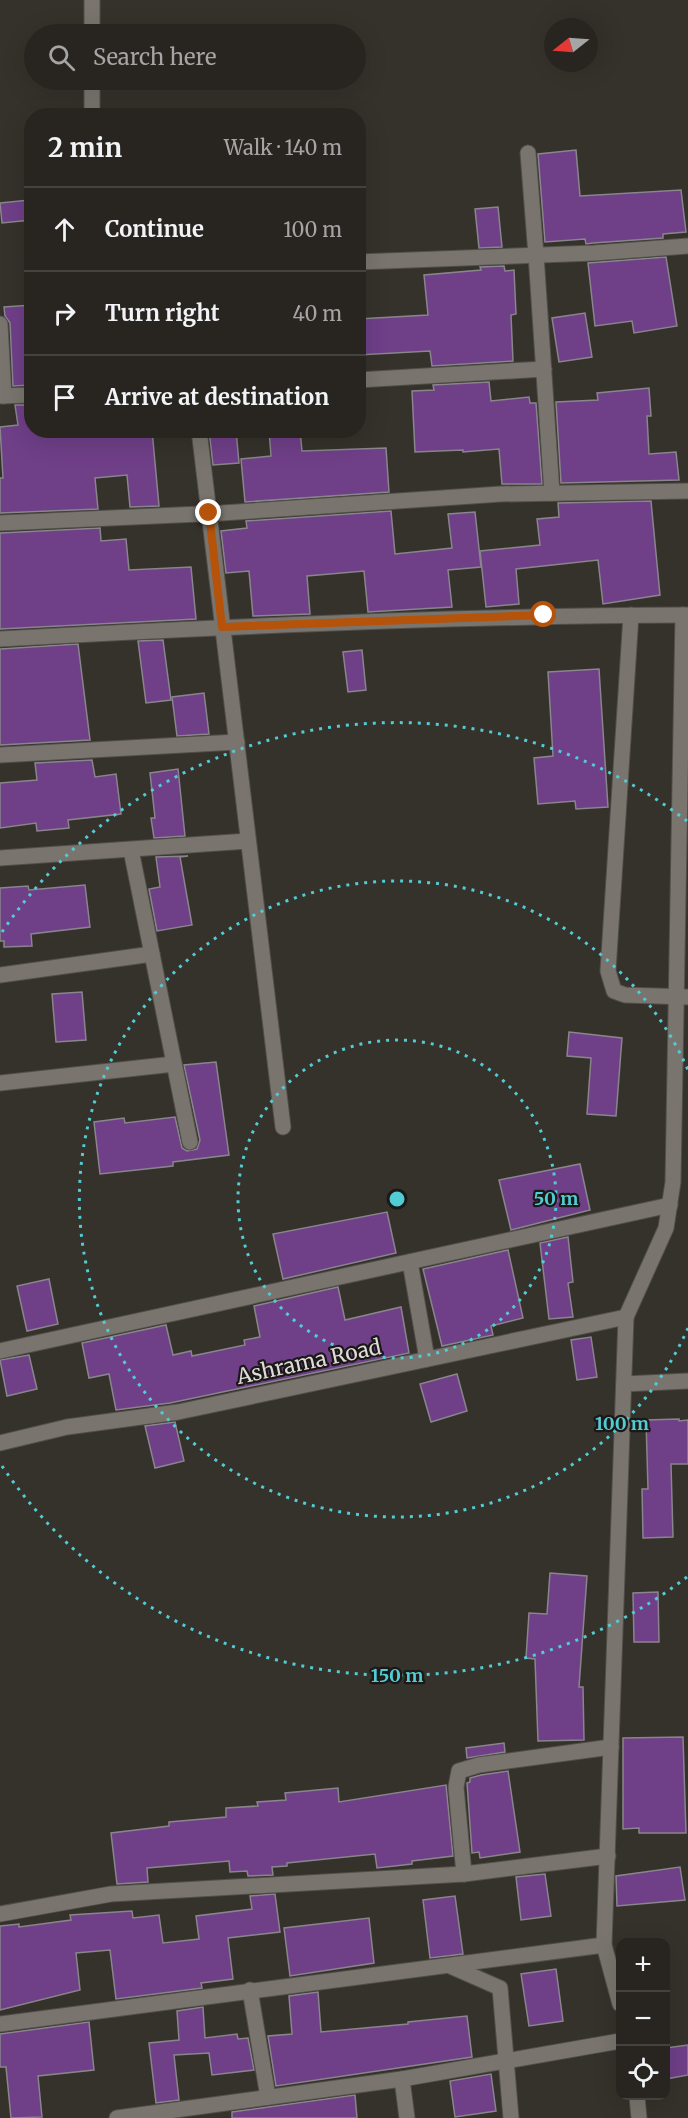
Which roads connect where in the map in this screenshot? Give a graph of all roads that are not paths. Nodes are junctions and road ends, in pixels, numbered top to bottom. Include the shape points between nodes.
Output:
1 (92, 0) edge
2 (92, 24) edge
3 (92, 90) edge
4 (92, 108) edge
5 (528, 153) dead end
6 (688, 246) edge
7 (537, 255) junction
8 (366, 262) edge
9 (0, 324) edge
10 (544, 369) junction
11 (366, 380) edge
12 (24, 395) edge
13 (2, 396) edge
14 (200, 438) edge
15 (688, 491) edge
16 (552, 493) junction
17 (209, 513) junction
18 (0, 523) edge
19 (631, 615) junction
20 (686, 615) edge
21 (222, 627) junction
22 (0, 639) edge
23 (237, 742) junction
24 (0, 754) edge
25 (249, 841) junction
26 (131, 849) junction
27 (0, 858) edge
28 (152, 954) junction
29 (0, 975) edge
30 (682, 997) edge
31 (174, 1064) junction
32 (0, 1083) edge
33 (283, 1127) dead end
34 (190, 1142) dead end
35 (670, 1205) junction
36 (410, 1262) junction
37 (626, 1317) junction
38 (0, 1351) edge
39 (427, 1359) junction
40 (688, 1381) edge
41 (624, 1384) junction
42 (0, 1443) edge
43 (611, 1748) junction
44 (608, 1856) junction
45 (464, 1874) junction
46 (0, 1914) edge
47 (604, 1945) junction
48 (447, 1965) junction
49 (250, 1990) junction
50 (618, 1992) edge
51 (0, 2024) edge
52 (616, 2042) edge
53 (505, 2061) junction
54 (402, 2079) junction
55 (268, 2097) junction
56 (637, 2100) edge
57 (117, 2118) edge
58 (407, 2118) edge
59 (511, 2118) edge
60 (639, 2118) edge

1 - 2 street
3 - 4 street
5 - 7 street
6 - 7 street
7 - 8 street
7 - 10 street
9 - 13 street
10 - 11 street
10 - 16 street
12 - 13 street
14 - 17 street
15 - 16 street
16 - 17 street
17 - 18 street
17 - 21 street
19 - 20 street
19 - 21 street
19 - 30 street via 608,971 614,991 625,995
20 - 30 street
21 - 22 street
21 - 23 street
23 - 24 street
23 - 25 street
25 - 26 street
25 - 33 street
26 - 27 street
26 - 28 street
28 - 29 street
28 - 31 street
30 - 35 street
31 - 32 street
31 - 34 street
35 - 36 street
35 - 37 street via 666,1228
36 - 38 street
36 - 39 street
37 - 39 street, Ashrama Road
37 - 41 street
39 - 42 street, Ashrama Road via 178,1412 67,1427
40 - 41 street
41 - 43 street
43 - 44 street
43 - 45 street via 459,1771 456,1787
44 - 45 street
44 - 47 street
45 - 46 street via 111,1894
47 - 48 street
47 - 50 street
48 - 49 street
48 - 53 street via 500,1988
49 - 51 street
49 - 55 street
52 - 53 street
53 - 54 street
53 - 59 street
54 - 55 street
54 - 58 street
55 - 57 street
56 - 60 street

